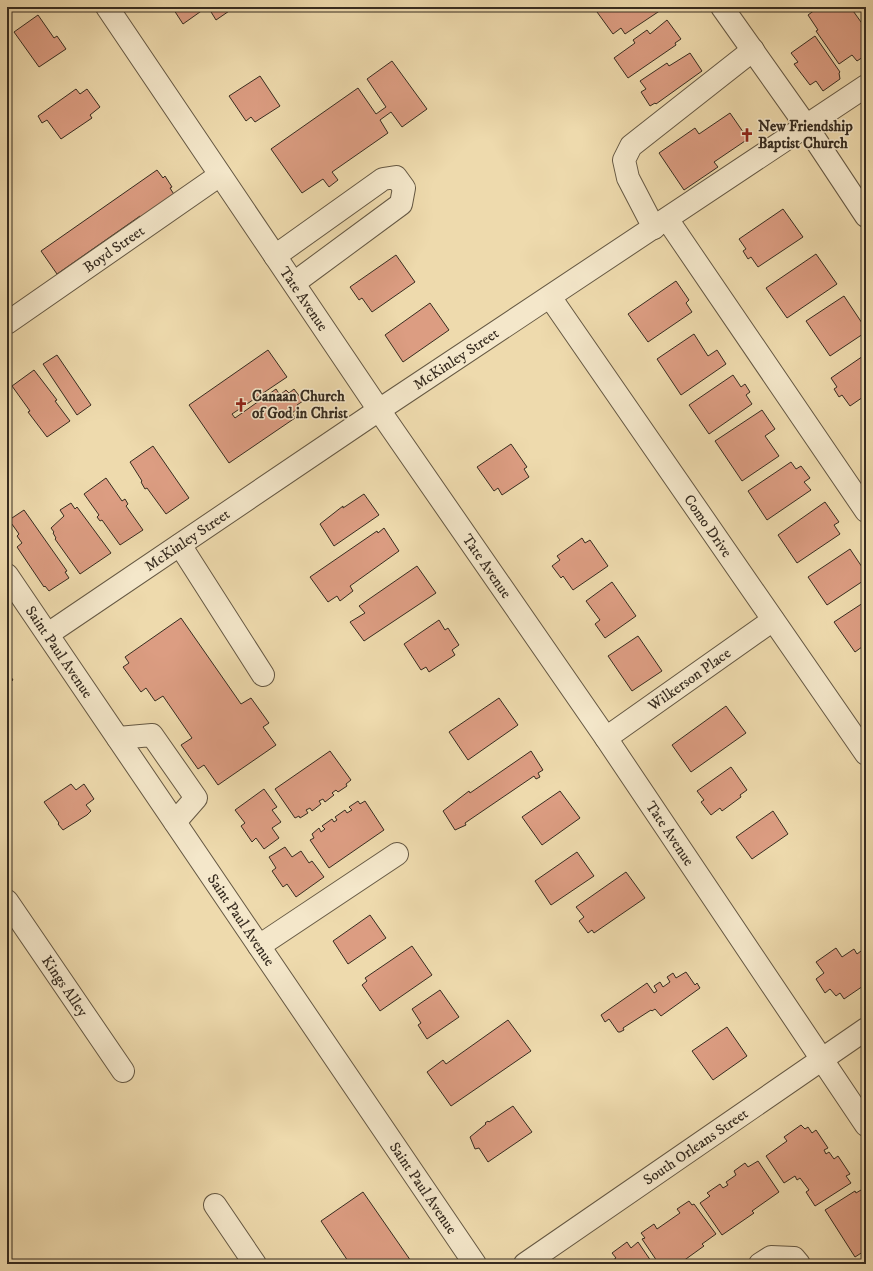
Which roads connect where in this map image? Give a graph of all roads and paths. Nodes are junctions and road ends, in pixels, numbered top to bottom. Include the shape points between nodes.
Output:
1 (107, 7) edge
2 (722, 7) edge
3 (753, 50) junction
4 (866, 86) edge
5 (807, 127) junction
6 (220, 175) junction
7 (866, 216) edge
8 (660, 224) junction
9 (315, 227) junction
10 (335, 252) junction
11 (275, 256) junction
12 (294, 283) junction
13 (550, 297) junction
14 (7, 322) edge
15 (379, 410) junction
16 (866, 511) edge
17 (180, 545) junction
18 (7, 575) edge
19 (773, 620) junction
20 (48, 634) junction
21 (263, 675) dead end
22 (118, 738) junction
23 (606, 738) junction
24 (866, 754) edge
25 (175, 822) junction
26 (397, 854) dead end
27 (7, 901) edge
28 (259, 946) junction
29 (866, 1028) edge
30 (823, 1058) junction
31 (123, 1071) dead end
32 (866, 1125) edge
33 (215, 1205) dead end
34 (255, 1264) edge
35 (475, 1264) edge
36 (525, 1264) edge
37 (760, 1264) edge
38 (799, 1264) edge

1 - 6 street, Tate Avenue
2 - 3 street
3 - 5 street
3 - 8 street via 631,146 624,160 628,178 646,215
4 - 5 street, McKinley Street
5 - 7 street
5 - 8 street, McKinley Street
6 - 11 street, Tate Avenue
6 - 14 street, Boyd Street
8 - 13 street, McKinley Street
8 - 16 street
9 - 10 street
9 - 10 street via 383,179 396,177 404,188 401,204
9 - 11 street
10 - 12 street
11 - 12 street, Tate Avenue
12 - 15 street, Tate Avenue
13 - 15 street, McKinley Street
13 - 19 street, Como Drive
15 - 17 street, McKinley Street
15 - 23 street, Tate Avenue
17 - 20 street, McKinley Street
17 - 21 street
18 - 20 street, Saint Paul Avenue
19 - 23 street, Wilkerson Place
19 - 24 street, Como Drive
20 - 22 street, Saint Paul Avenue
22 - 25 street, Saint Paul Avenue
22 - 25 street via 152,735 196,798
23 - 30 street, Tate Avenue
25 - 28 street, Saint Paul Avenue
26 - 28 street
27 - 31 street, Kings Alley
28 - 35 street, Saint Paul Avenue
29 - 30 street, South Orleans Street
30 - 32 street, Tate Avenue
30 - 36 street, South Orleans Street
33 - 34 street
37 - 38 street via 771,1257 794,1258

